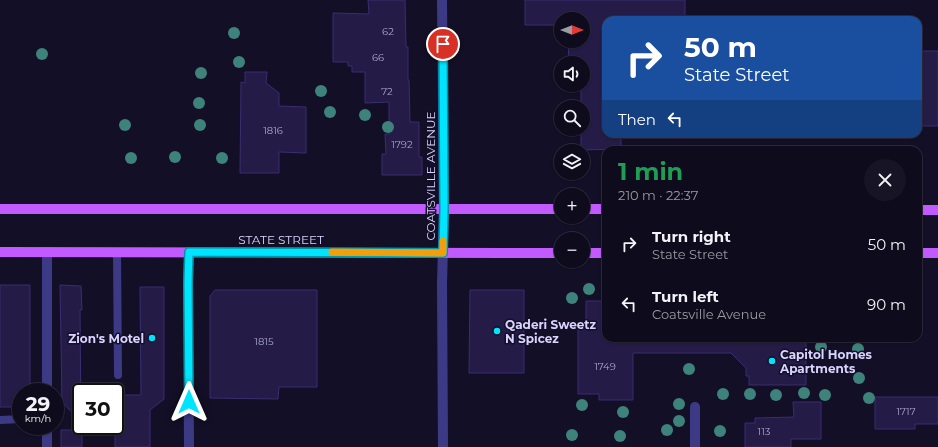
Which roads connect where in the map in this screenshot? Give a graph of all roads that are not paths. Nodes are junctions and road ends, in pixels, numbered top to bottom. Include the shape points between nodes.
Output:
1 (442, 0) edge
2 (0, 209) edge
3 (444, 209) junction
4 (554, 209) edge
5 (590, 209) edge
6 (602, 209) edge
7 (922, 210) edge
8 (938, 210) edge
9 (0, 252) edge
10 (47, 252) junction
11 (117, 252) junction
12 (189, 252) junction
13 (443, 253) junction
14 (554, 253) edge
15 (590, 253) edge
16 (602, 253) edge
17 (922, 253) edge
18 (938, 253) edge
19 (118, 376) dead end
20 (47, 383) edge
21 (695, 407) dead end
22 (12, 419) edge
23 (0, 420) edge
24 (47, 435) edge
25 (47, 447) edge
26 (189, 447) edge
27 (443, 447) edge
28 (695, 447) edge

1 - 3 street, COATSVILLE AVENUE
2 - 3 main road
3 - 4 main road
3 - 13 street, COATSVILLE AVENUE
5 - 6 main road
7 - 8 main road
9 - 10 main road, STATE STREET
10 - 11 main road, STATE STREET
10 - 20 street
11 - 12 main road, STATE STREET
11 - 19 lane
12 - 13 main road, STATE STREET
12 - 26 street
13 - 14 main road, STATE STREET
13 - 27 street, COATSVILLE AVENUE
15 - 16 main road
17 - 18 main road
21 - 28 street
22 - 23 lane
24 - 25 street

